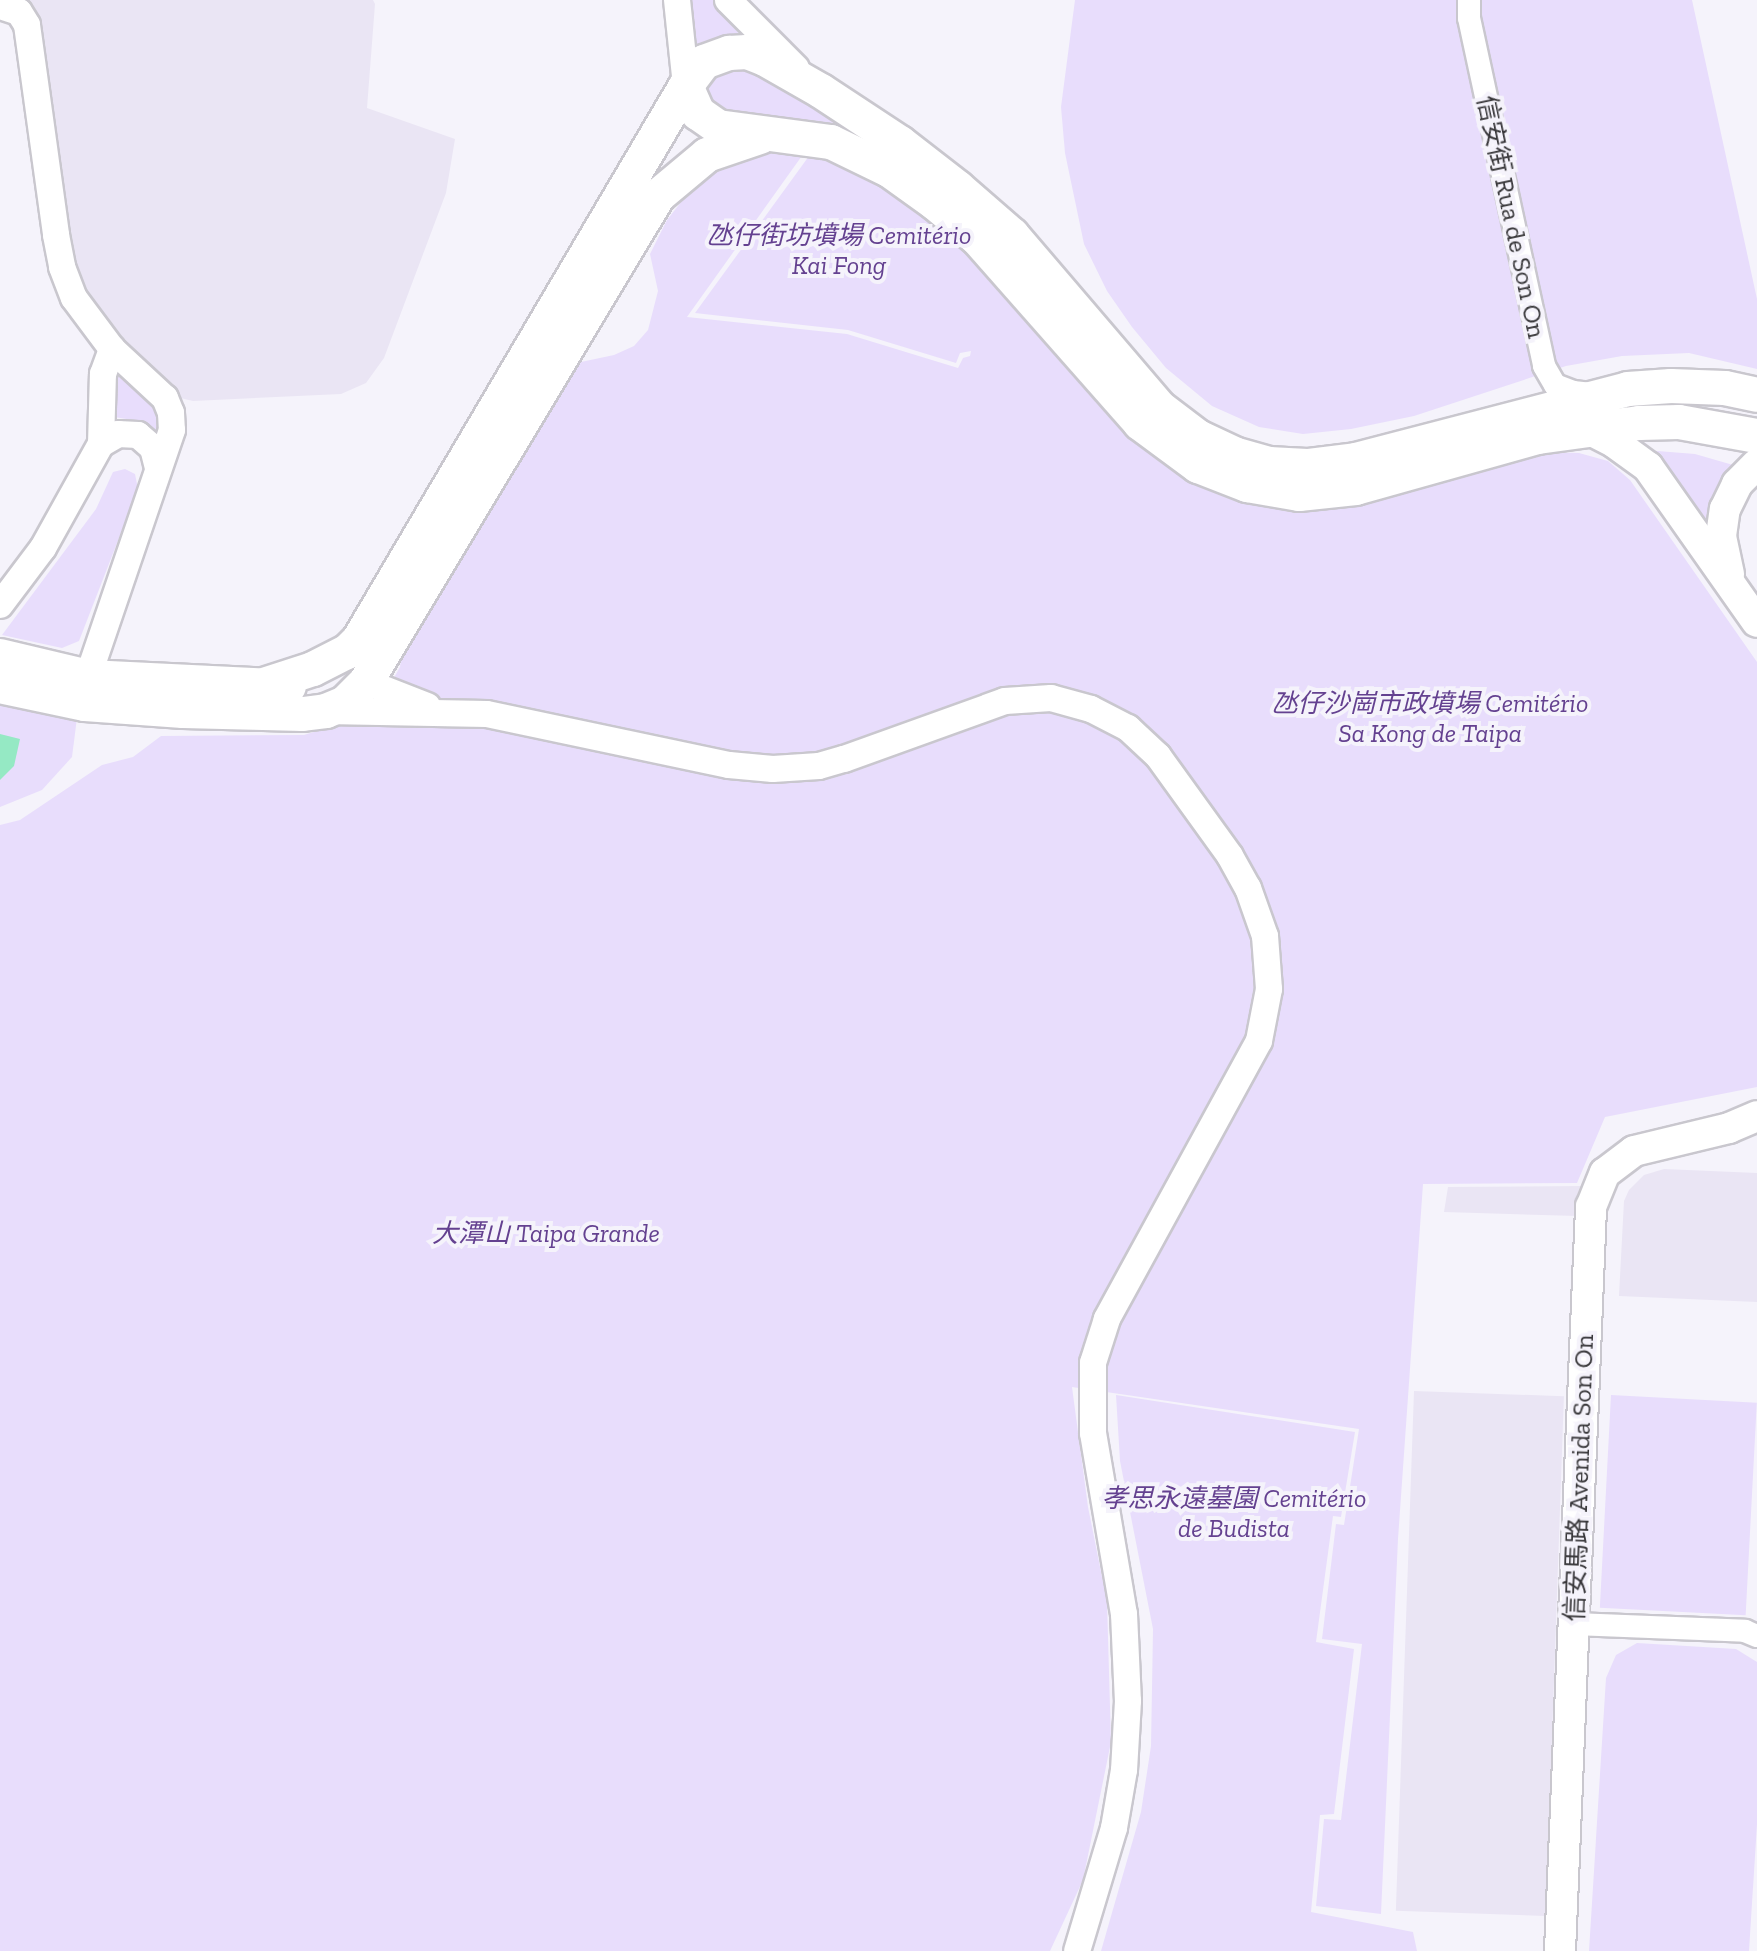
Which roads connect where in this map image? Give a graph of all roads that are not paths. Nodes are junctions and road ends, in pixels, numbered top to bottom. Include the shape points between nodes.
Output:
1 (677, 0) edge
2 (728, 0) edge
3 (0, 6) edge
4 (1468, 6) edge
5 (686, 86) junction
6 (821, 91) junction
7 (780, 134) junction
8 (112, 349) junction
9 (1600, 394) junction
10 (1757, 395) edge
11 (1757, 414) edge
12 (1578, 418) junction
13 (1757, 436) edge
14 (101, 444) junction
15 (1757, 454) edge
16 (1757, 464) edge
17 (158, 468) junction
18 (1732, 587) junction
19 (0, 605) edge
20 (1757, 622) edge
21 (0, 656) edge
22 (88, 677) junction
23 (366, 682) junction
24 (267, 684) junction
25 (15, 690) edge
26 (326, 711) junction
27 (437, 711) junction
28 (1757, 1116) edge
29 (1574, 1624) junction
30 (1757, 1636) edge
31 (1077, 1951) edge
32 (1560, 1951) edge

1 - 5 street
2 - 6 street
3 - 8 street via 19,12 30,40 62,267 74,298
4 - 9 street, 信安街 Rua de Son On via 1544,366 1564,390
5 - 6 main road via 704,62 747,52
5 - 7 main road via 698,113 718,127
5 - 24 main road via 359,640 313,669
6 - 12 main road via 900,143 1012,235 1160,408 1198,437 1234,454 1269,464 1307,466
7 - 12 main road via 814,137 853,151 935,203 978,239 1140,423 1169,448 1225,478 1272,491 1327,493 1383,482 1530,438
7 - 23 main road via 747,139 707,155 658,196
8 - 14 street via 103,374
8 - 17 street via 165,398 171,413 172,430
9 - 10 main road via 1671,386
9 - 12 main road
11 - 12 main road via 1632,400
12 - 13 main road via 1679,422
12 - 15 main road via 1680,433
12 - 18 main road via 1648,467
14 - 17 street via 118,434 138,435 153,448
14 - 19 street via 43,548
16 - 18 main road via 1733,490 1723,515 1722,543
17 - 22 street
18 - 20 main road
21 - 22 main road
22 - 24 main road
22 - 25 main road via 69,686
23 - 24 main road via 349,679 283,688
23 - 26 main road via 345,703
23 - 27 street
25 - 26 main road via 85,704 183,711
26 - 27 street
27 - 31 street via 487,714 729,765 773,769 844,759 1005,701 1062,700 1111,718 1158,756 1248,888 1269,963 1259,1041 1107,1319 1093,1363 1093,1433 1124,1614 1128,1701 1114,1828
28 - 29 main road, 信安馬路 Avenida Son On via 1711,1134 1634,1151 1618,1160 1596,1189 1591,1207
29 - 30 street via 1745,1631
29 - 32 main road, 信安馬路 Avenida Son On

